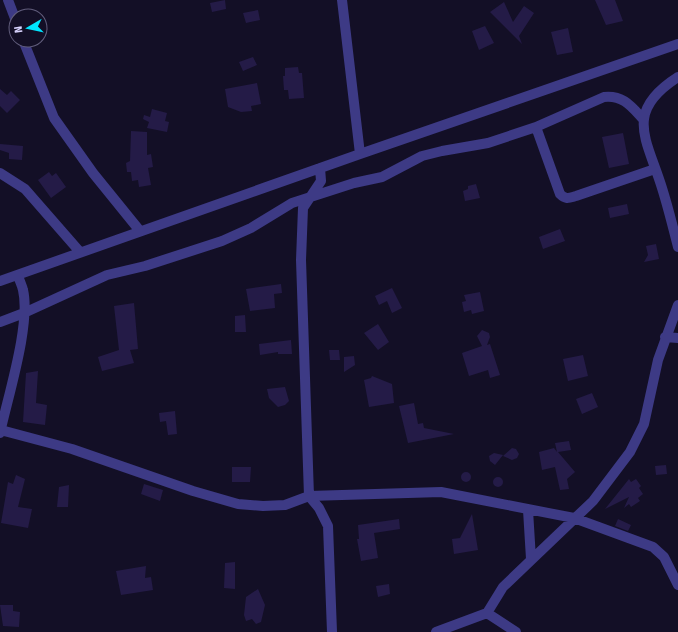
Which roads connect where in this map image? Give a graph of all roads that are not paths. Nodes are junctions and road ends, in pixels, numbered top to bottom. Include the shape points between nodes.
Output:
1 (342, 0) edge
2 (678, 44) edge
3 (26, 48) edge
4 (678, 77) edge
5 (643, 120) junction
6 (536, 127) junction
7 (360, 154) junction
8 (320, 168) junction
9 (654, 169) junction
10 (0, 173) edge
11 (308, 199) junction
12 (140, 231) junction
13 (678, 247) edge
14 (80, 252) junction
15 (18, 275) junction
16 (0, 282) edge
17 (678, 305) edge
18 (24, 313) junction
19 (0, 322) edge
20 (665, 337) junction
21 (678, 338) edge
22 (0, 431) edge
23 (309, 496) junction
24 (528, 510) junction
25 (574, 518) junction
26 (531, 559) junction
27 (678, 585) edge
28 (487, 613) junction
29 (332, 632) edge
30 (436, 632) edge
31 (516, 632) edge

1 - 7 street
2 - 7 street
3 - 12 street via 54,118 93,173
4 - 5 street via 656,94 648,104
5 - 6 street via 622,99 613,96 598,99
5 - 9 street via 645,139
6 - 9 street via 560,194 564,198
6 - 11 street via 488,143 442,150 422,156 382,177 354,183
7 - 8 street
8 - 11 street via 321,181 317,190
8 - 12 street
9 - 13 street via 662,186
10 - 14 street via 25,190
11 - 18 street via 282,208 262,222 222,241 145,266 107,275
11 - 23 street via 303,208 301,260
12 - 14 street
14 - 15 street
15 - 16 street
15 - 18 street via 23,290
17 - 20 street
18 - 19 street
18 - 22 street via 20,347
20 - 21 street
20 - 25 street via 644,424 630,452 593,501
22 - 23 street via 72,449 238,504 285,505
23 - 24 street via 441,492
23 - 29 street via 319,508 328,526
24 - 25 street
24 - 26 street
25 - 26 street
25 - 27 street via 654,546 664,557
26 - 28 street via 503,587
28 - 30 street
28 - 31 street

